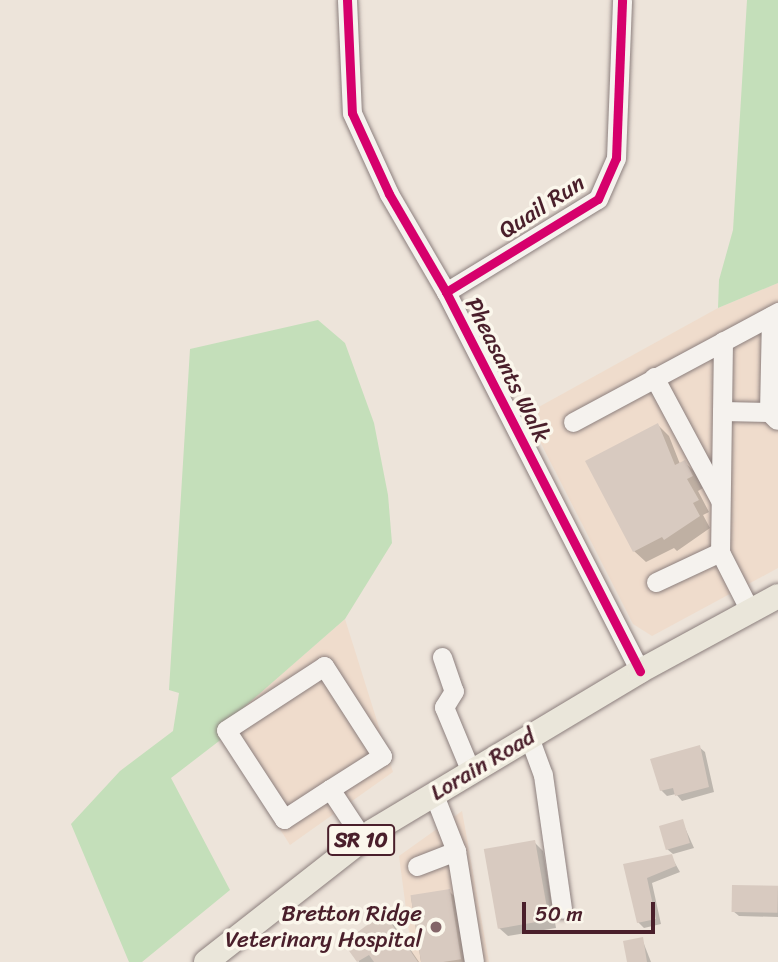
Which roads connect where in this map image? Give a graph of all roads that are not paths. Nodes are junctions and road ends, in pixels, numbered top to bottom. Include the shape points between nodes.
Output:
1 (347, 0) edge
2 (622, 0) edge
3 (446, 292) junction
4 (774, 314) edge
5 (723, 341) junction
6 (654, 377) junction
7 (722, 411) junction
8 (774, 416) edge
9 (573, 422) dead end
10 (720, 501) junction
11 (720, 552) junction
12 (656, 582) dead end
13 (766, 605) edge
14 (442, 657) dead end
15 (640, 671) junction
16 (529, 737) junction
17 (471, 772) junction
18 (330, 789) junction
19 (434, 795) junction
20 (363, 839) junction
21 (456, 851) junction
22 (417, 866) dead end
23 (562, 909) dead end
24 (206, 962) edge
25 (474, 962) edge

1 - 3 street, Pheasants Walk via 352,113 389,194
2 - 3 street, Quail Run via 617,158 598,199
3 - 15 street, Pheasants Walk
4 - 5 street
4 - 8 street
5 - 6 street
5 - 7 street
6 - 9 street
6 - 10 street
7 - 8 street
7 - 10 street
10 - 11 street
11 - 12 street
11 - 13 street
13 - 15 main road, Lorain Road / SR 10
14 - 17 street via 454,691 444,708
15 - 16 main road, Lorain Road / SR 10
16 - 17 main road, Lorain Road / SR 10
16 - 23 street via 543,775
17 - 19 main road, Lorain Road / SR 10
18 - 18 street via 382,755 324,666 226,730 284,819
18 - 20 street
19 - 20 main road, Lorain Road / SR 10
19 - 21 street
20 - 24 main road, Lorain Road / SR 10
21 - 22 street
21 - 25 street

